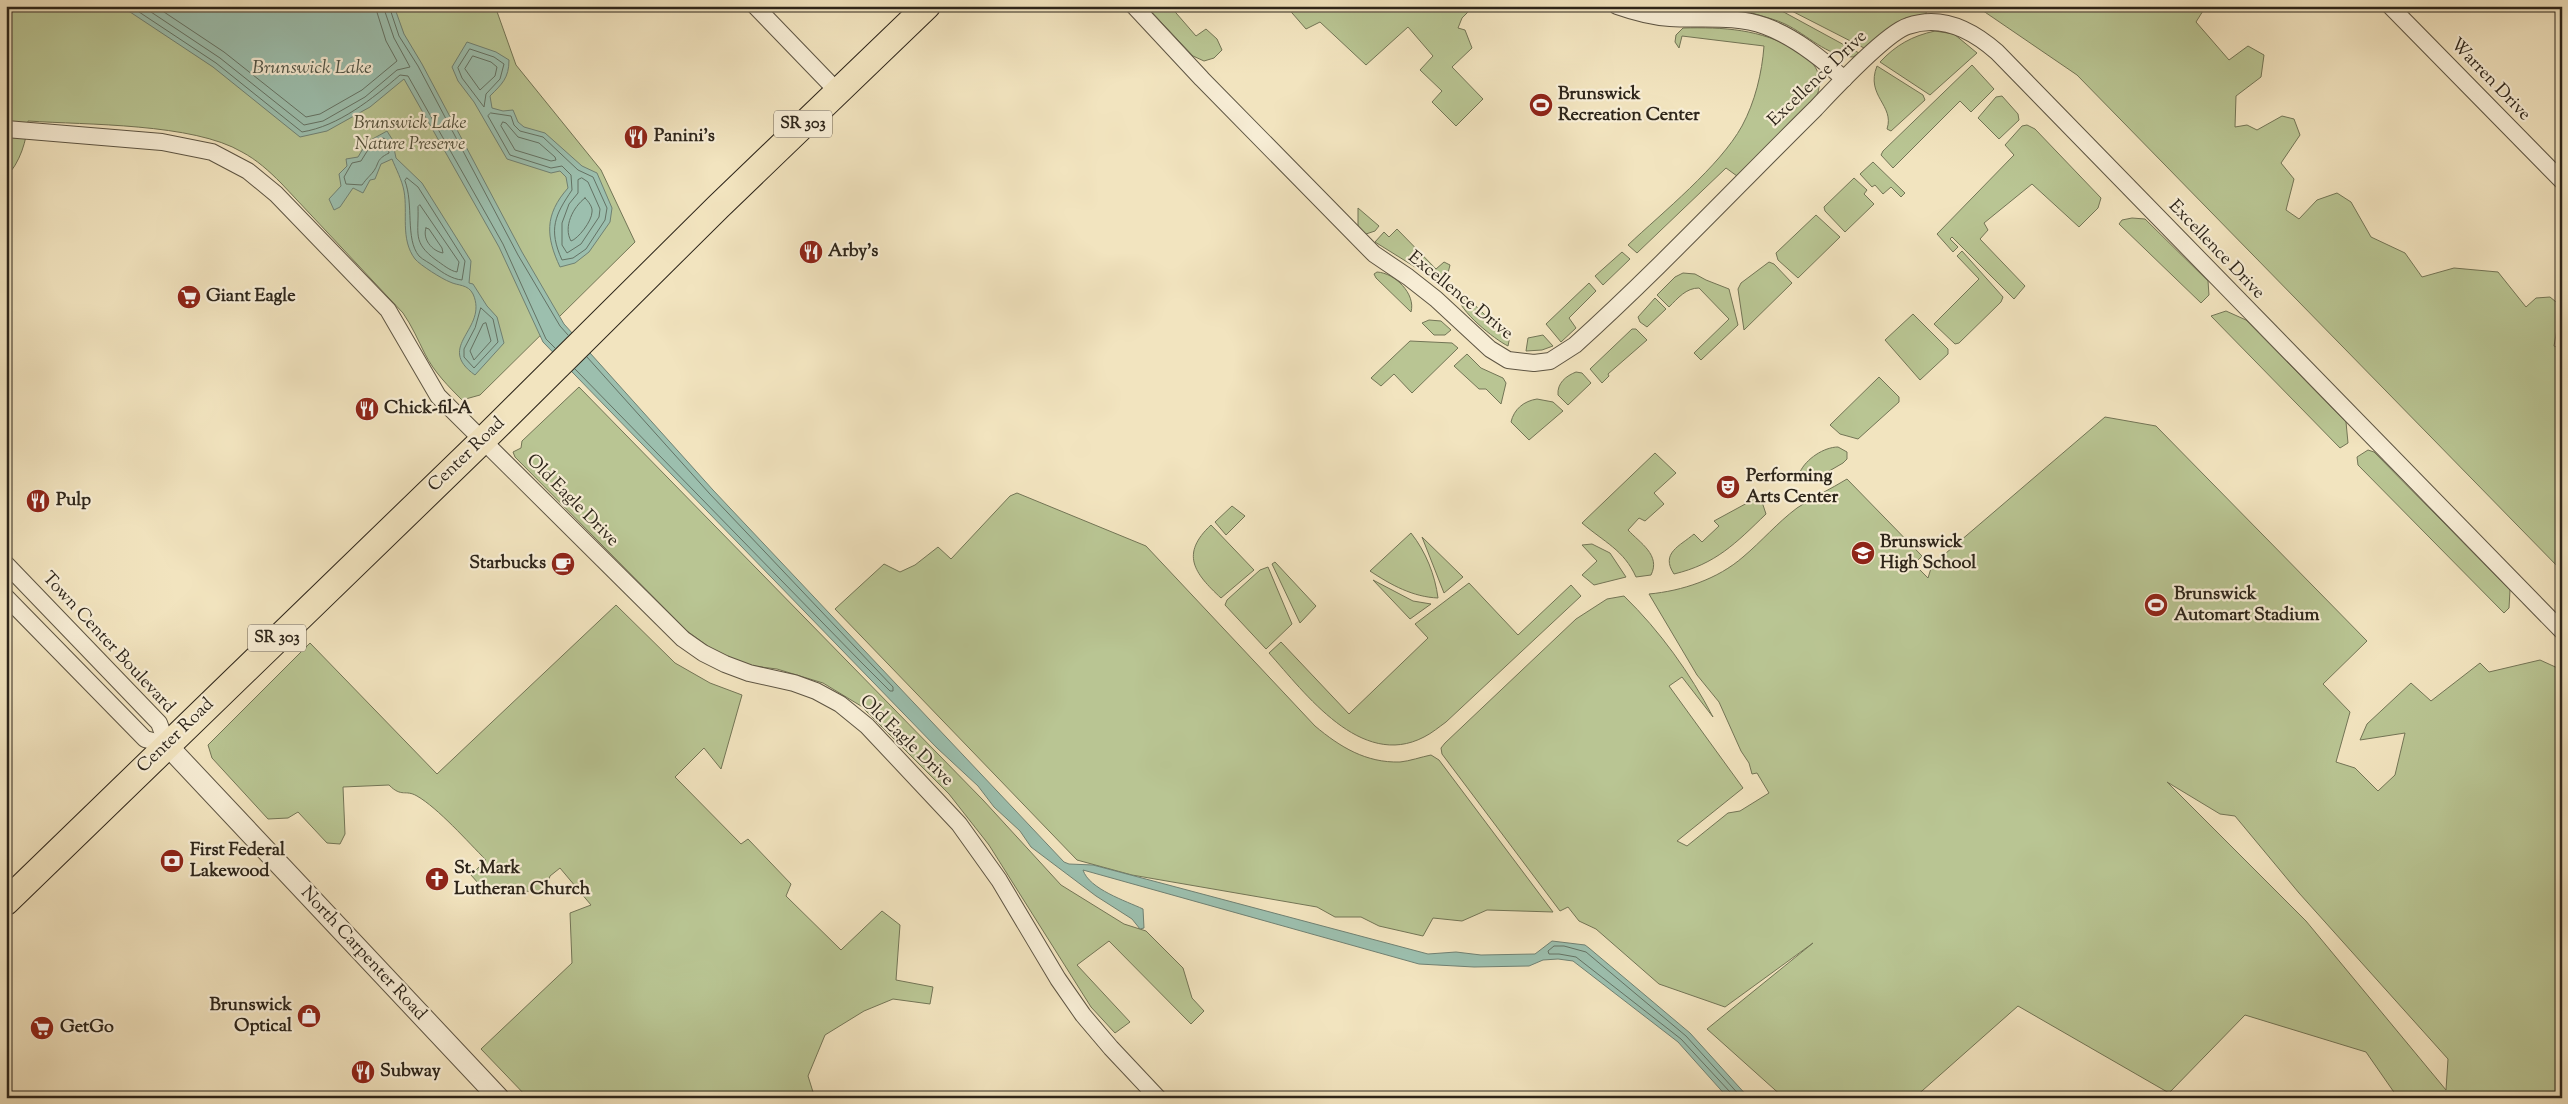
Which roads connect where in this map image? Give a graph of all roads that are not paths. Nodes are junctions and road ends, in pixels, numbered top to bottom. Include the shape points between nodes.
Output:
1 (755, 6) edge
2 (927, 6) edge
3 (1134, 6) edge
4 (1617, 6) edge
5 (2390, 6) edge
6 (1844, 79) junction
7 (838, 92) junction
8 (6, 130) edge
9 (2562, 181) edge
10 (483, 440) junction
11 (6, 564) edge
12 (6, 597) edge
13 (2562, 631) edge
14 (166, 745) junction
15 (6, 902) edge
16 (499, 1098) edge
17 (1158, 1098) edge

1 - 7 street
2 - 7 main road, Center Road / SR 303
3 - 6 street, Excellence Drive via 1374,254 1436,299 1490,349 1520,363 1550,361 1575,345
4 - 6 street via 1668,18 1741,20 1764,26 1821,58
5 - 9 street, Warren Drive
6 - 13 street, Excellence Drive via 1907,26 1937,22 1967,30 1980,38
7 - 10 main road, Center Road / SR 303 via 638,284
8 - 10 street, Old Eagle Drive via 162,142 212,152 248,171 276,194 388,310 438,396
10 - 14 main road, Center Road / SR 303
10 - 17 street, Old Eagle Drive via 683,638 703,653 749,673 816,691 840,704 867,726 959,824 991,868 1083,1015
11 - 14 street, Town Center Boulevard via 159,724
12 - 14 street, Town Center Boulevard via 145,738
14 - 15 main road, Center Road / SR 303
14 - 16 street, North Carpenter Road

